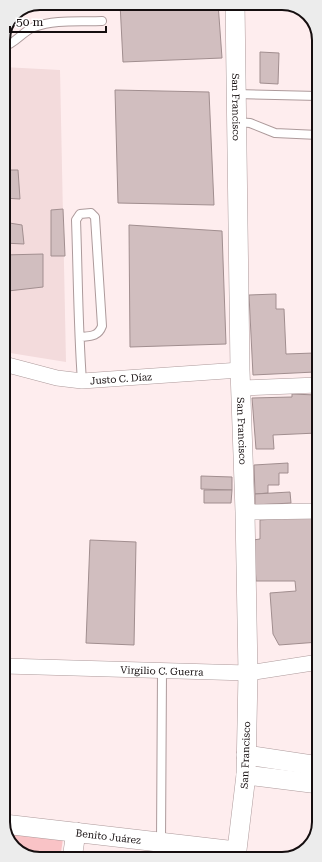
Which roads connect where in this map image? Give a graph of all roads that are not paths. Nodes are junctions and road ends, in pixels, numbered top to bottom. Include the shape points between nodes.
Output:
1 (235, 10) edge
2 (102, 21) dead end
3 (10, 45) edge
4 (236, 94) junction
5 (312, 96) edge
6 (236, 122) junction
7 (312, 135) edge
8 (80, 337) junction
9 (10, 366) edge
10 (240, 379) junction
11 (82, 381) junction
12 (312, 385) edge
13 (312, 511) edge
14 (245, 512) junction
15 (312, 663) edge
16 (10, 666) edge
17 (162, 670) junction
18 (248, 673) junction
19 (246, 755) junction
20 (312, 765) edge
21 (246, 775) junction
22 (312, 783) edge
23 (10, 825) edge
24 (76, 832) junction
25 (161, 843) junction
26 (73, 852) edge
27 (217, 852) edge
28 (236, 852) edge

1 - 4 street, San Francisco
2 - 3 lane via 50,23 33,28
4 - 5 lane
4 - 6 street, San Francisco
6 - 7 lane via 250,123 274,133
6 - 10 street, San Francisco
8 - 8 lane via 96,335 102,326 95,217 91,213 80,214 76,220
8 - 11 lane
9 - 11 street, Justo C. Díaz via 57,378
10 - 11 street, Justo C. Díaz
10 - 12 street, Justo C. Díaz
10 - 14 street, San Francisco
13 - 14 street
14 - 18 street, San Francisco
15 - 18 street, Virgilio C. Guerra
16 - 17 street, Virgilio C. Guerra
17 - 18 street, Virgilio C. Guerra
17 - 25 lane
18 - 19 street, San Francisco
19 - 20 street
19 - 21 street, San Francisco
21 - 22 street
21 - 28 street, San Francisco
23 - 24 street, Benito Juárez
24 - 25 street, Benito Juárez
24 - 26 street
25 - 27 street, Benito Juárez

